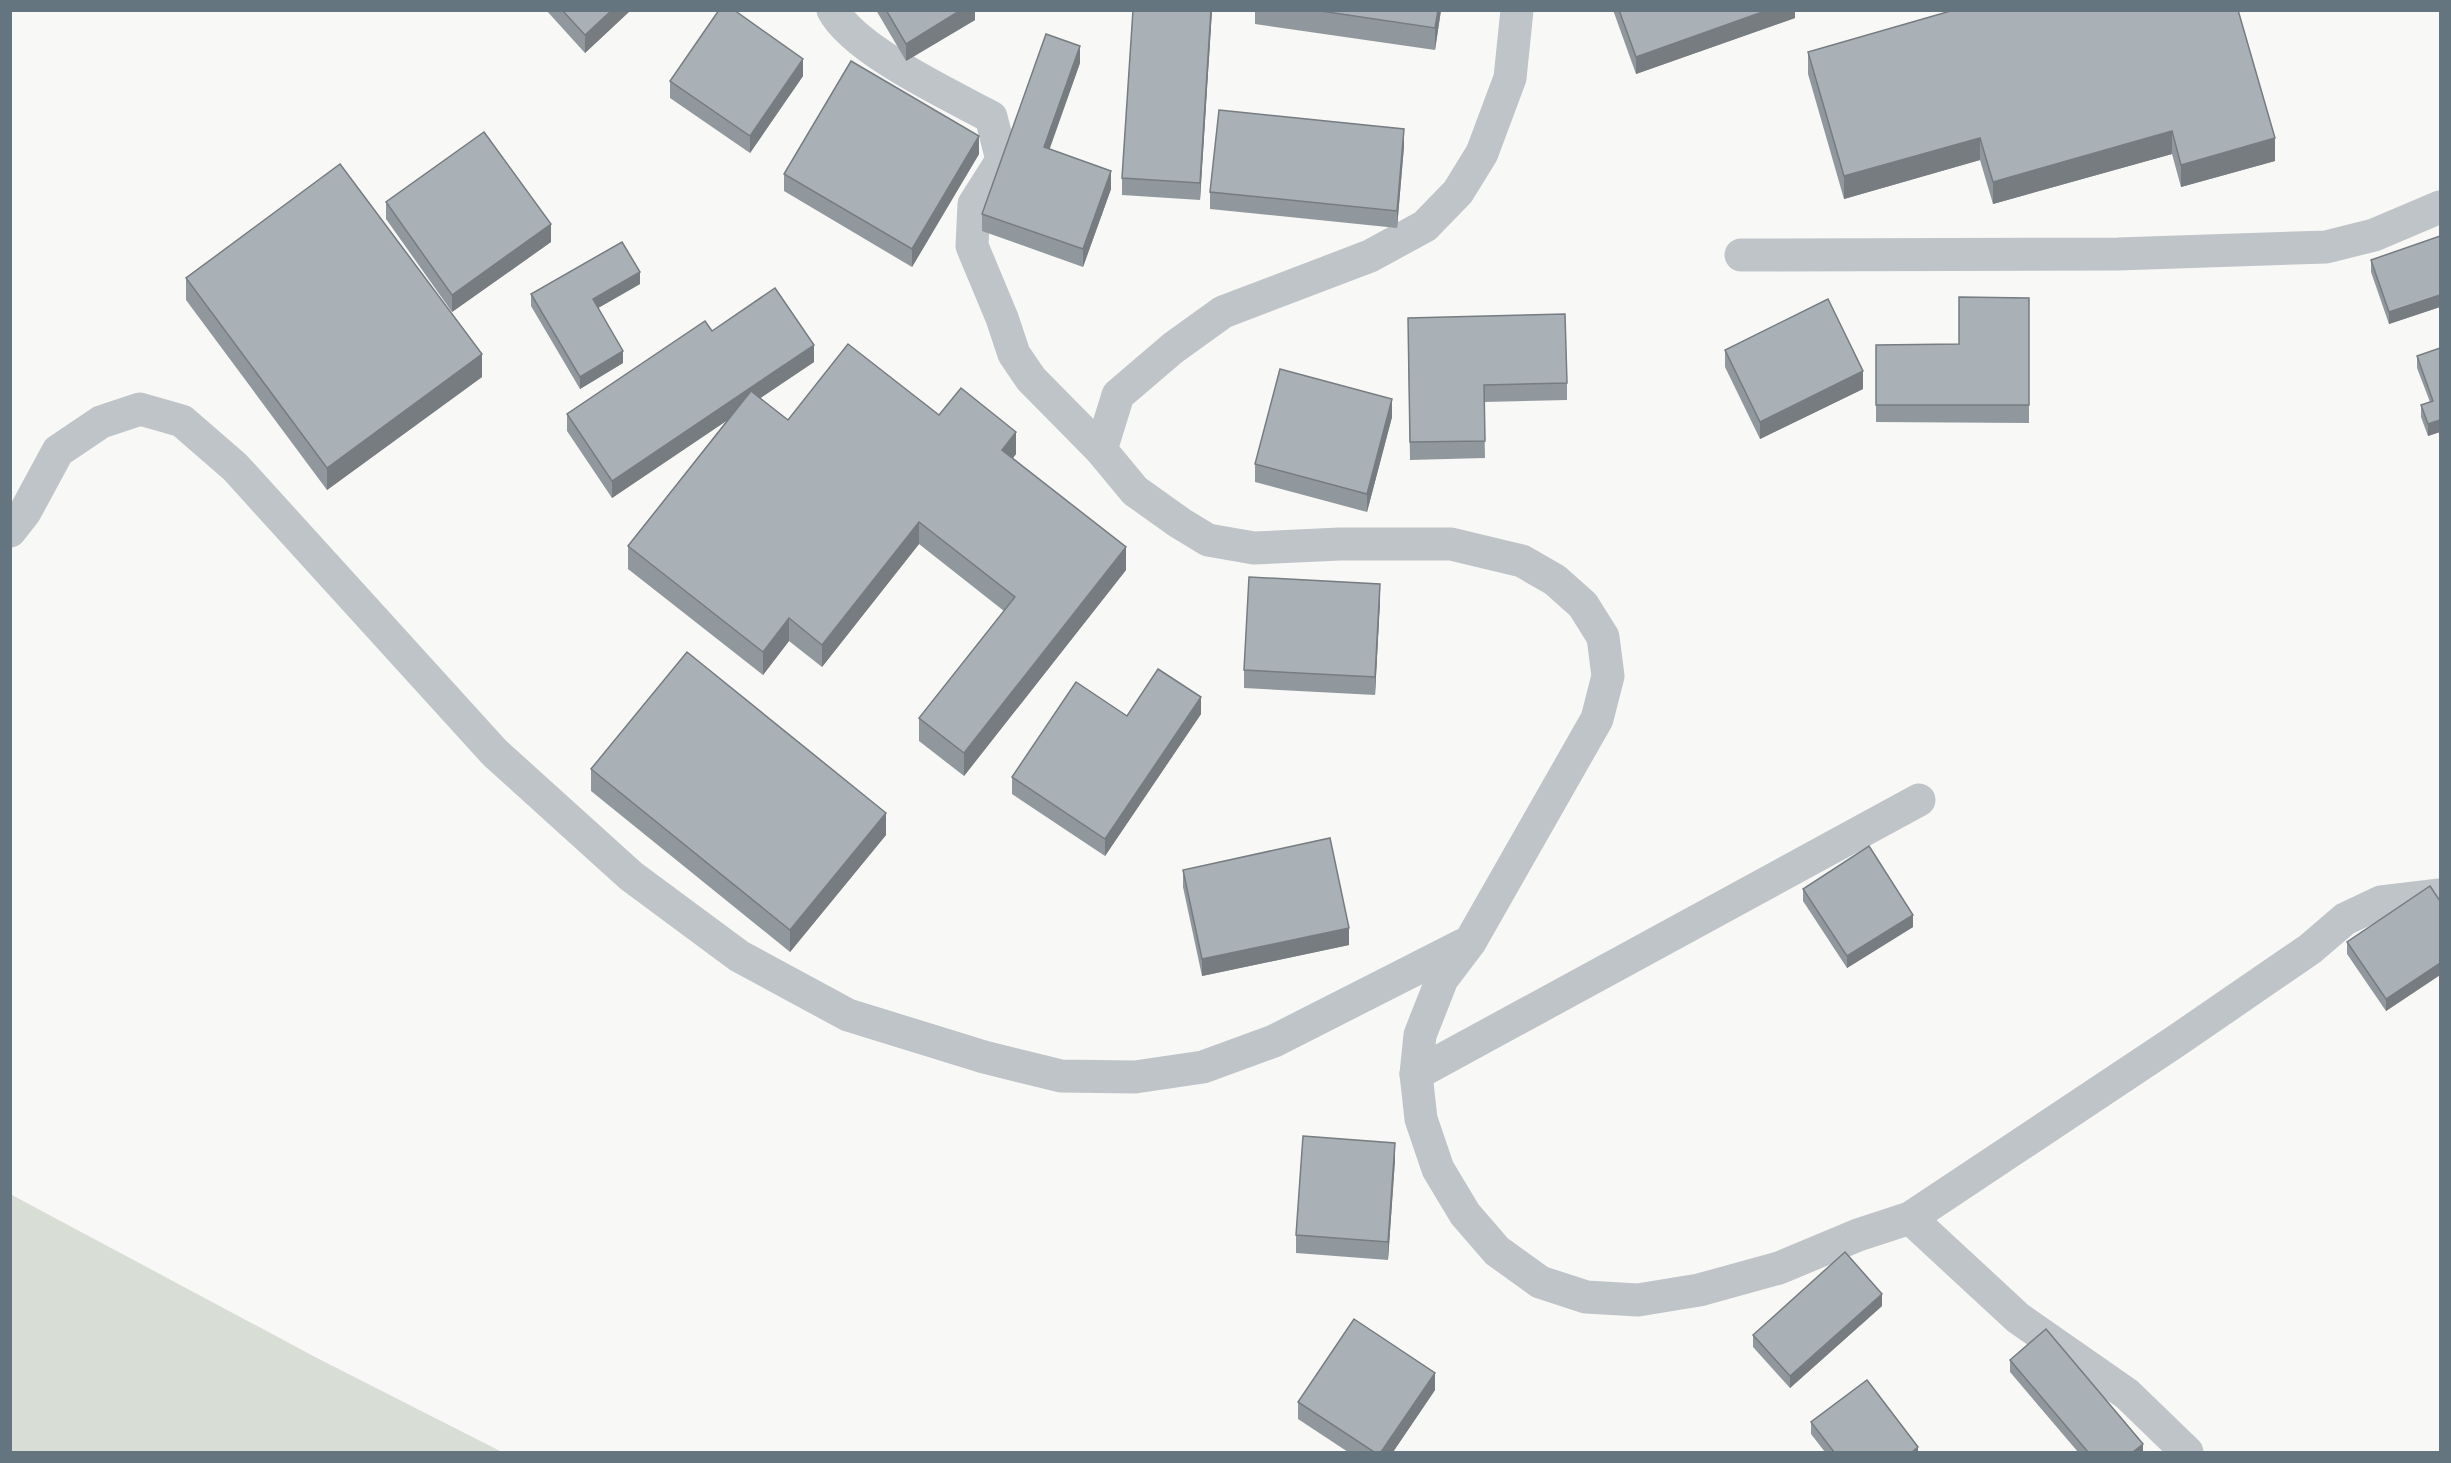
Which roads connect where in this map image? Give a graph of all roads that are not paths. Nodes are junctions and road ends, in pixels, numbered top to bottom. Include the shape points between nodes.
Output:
1 (833, 10) edge
2 (1517, 10) edge
3 (2440, 207) edge
4 (1742, 255) dead end
5 (1101, 450) junction
6 (10, 531) edge
7 (1919, 800) dead end
8 (2440, 895) edge
9 (1470, 942) junction
10 (1416, 1074) junction
11 (1910, 1218) junction
12 (2187, 1452) edge

1 - 5 street via 865,45 991,117 1002,160 974,204 972,246 1014,354 1031,379
2 - 5 street via 1510,78 1482,153 1458,192 1425,226 1371,256 1223,312 1181,342 1118,395
3 - 4 street via 2374,235 2326,247 2118,254
5 - 9 street via 1135,491 1208,540 1254,548 1450,544 1522,561 1555,580 1583,605 1603,637 1608,676 1597,719
6 - 9 street via 25,512 58,451 101,422 140,409 182,421 235,467 495,753 630,876 739,956 848,1015 984,1057 1061,1076 1135,1077 1203,1067 1274,1041
7 - 10 street
8 - 11 street via 2381,902 2345,919 2310,949
9 - 10 street via 1442,979 1420,1035
10 - 11 street via 1421,1119 1438,1170 1466,1214 1497,1251 1540,1282 1586,1297 1638,1300 1699,1290 1779,1268 1858,1234
11 - 12 street via 2018,1318 2127,1394

